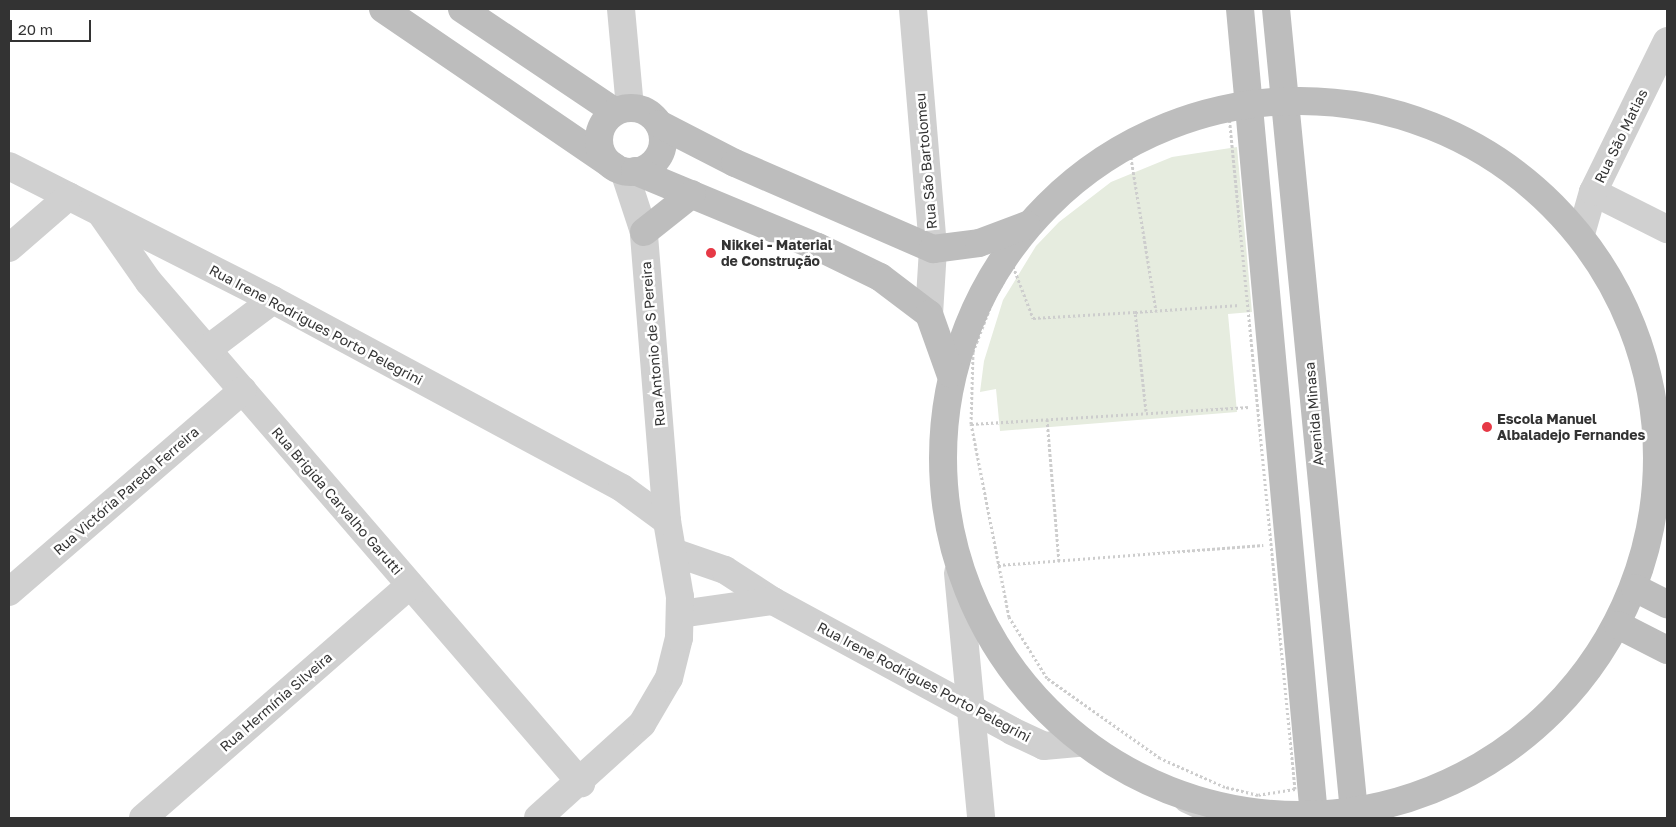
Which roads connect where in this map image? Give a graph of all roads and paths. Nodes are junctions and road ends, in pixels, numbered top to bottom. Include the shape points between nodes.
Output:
1 (383, 9) edge
2 (462, 9) edge
3 (621, 9) edge
4 (913, 9) edge
5 (1240, 9) edge
6 (1276, 9) edge
7 (1667, 41) edge
8 (1284, 100) junction
9 (1249, 104) junction
10 (622, 110) junction
11 (659, 124) junction
12 (1130, 151) junction
13 (9, 166) edge
14 (625, 170) junction
15 (1593, 192) junction
16 (692, 194) junction
17 (69, 196) junction
18 (100, 213) junction
19 (1027, 225) junction
20 (1667, 229) edge
21 (644, 232) junction
22 (1581, 234) junction
23 (9, 248) edge
24 (934, 249) junction
25 (1013, 265) junction
26 (273, 300) junction
27 (1248, 304) junction
28 (1156, 311) junction
29 (1135, 312) junction
30 (929, 314) junction
31 (208, 349) junction
32 (950, 373) junction
33 (242, 390) junction
34 (1258, 406) junction
35 (1146, 411) junction
36 (1047, 419) junction
37 (971, 424) junction
38 (663, 472) junction
39 (622, 488) junction
40 (667, 521) junction
41 (1271, 545) junction
42 (673, 552) junction
43 (1059, 561) junction
44 (998, 565) junction
45 (958, 573) junction
46 (410, 585) junction
47 (1635, 588) junction
48 (9, 592) edge
49 (773, 602) junction
50 (1667, 604) edge
51 (680, 614) junction
52 (1618, 625) junction
53 (1667, 650) edge
54 (971, 708) junction
55 (1080, 742) junction
56 (581, 784) junction
57 (1190, 787) junction
58 (1225, 787) dead end
59 (1354, 815) edge
60 (1314, 817) edge
61 (143, 818) edge
62 (538, 818) edge
63 (981, 818) edge
64 (1228, 818) edge

1 - 14 main road
2 - 10 main road
3 - 10 street
4 - 24 street, Rua São Bartolomeu
5 - 9 main road
6 - 8 main road, Avenida Minasa
7 - 15 street, Rua São Matias
8 - 9 main road
8 - 22 main road via 1368,106 1448,132 1521,175
8 - 59 main road, Avenida Minasa
9 - 19 main road via 1166,126 1116,153 1091,167
9 - 60 main road
10 - 11 main road via 642,109
10 - 14 main road via 606,119 599,140 606,160
11 - 14 main road via 663,134 659,154 653,163
11 - 24 main road via 735,163
12 - 25 path via 1081,182
12 - 27 path via 1175,131 1229,115
12 - 28 path
13 - 17 street, Rua Irene Rodrigues Porto Pelegrini
14 - 16 main road
14 - 21 street, Rua Antonio de S Pereira
15 - 20 street
15 - 22 street, Rua São Matias
16 - 21 main road
16 - 30 main road via 880,277
17 - 18 street, Rua Irene Rodrigues Porto Pelegrini
17 - 23 street
18 - 26 street, Rua Irene Rodrigues Porto Pelegrini
18 - 31 street, Rua Brigida Carvalho Garutti via 149,282
19 - 24 main road via 979,243
19 - 32 main road via 980,294
21 - 38 street, Rua Antonio de S Pereira
22 - 47 main road via 1641,343 1660,466
24 - 30 street, Rua São Bartolomeu
25 - 29 path via 1034,318
25 - 37 path via 993,300 973,352
26 - 31 street
26 - 39 street, Rua Irene Rodrigues Porto Pelegrini
27 - 28 path
27 - 34 path
28 - 29 path
29 - 35 path
30 - 32 main road
31 - 33 street, Rua Brigida Carvalho Garutti
32 - 45 main road
33 - 46 street, Rua Brigida Carvalho Garutti
33 - 48 street, Rua Victória Pareda Ferreira
34 - 35 path
34 - 41 path
35 - 36 path
36 - 37 path
36 - 43 path
37 - 44 path
38 - 39 street
38 - 40 street, Rua Antonio de S Pereira
39 - 40 street, Rua Irene Rodrigues Porto Pelegrini
40 - 42 street
41 - 43 path
41 - 58 path via 1295,789 1258,795
42 - 49 street, Rua Irene Rodrigues Porto Pelegrini via 725,570
42 - 51 street
43 - 44 path
44 - 57 path via 1009,616 1047,678
45 - 54 street
45 - 55 main road via 987,637 1028,694
46 - 56 street, Rua Brigida Carvalho Garutti
46 - 61 street, Rua Hermínia Silveira
47 - 50 main road
47 - 52 main road
49 - 51 street
49 - 54 street, Rua Irene Rodrigues Porto Pelegrini
51 - 56 street via 670,678 642,724
52 - 53 main road
52 - 59 main road via 1581,681 1534,729 1480,768 1419,796
54 - 55 street, Rua Irene Rodrigues Porto Pelegrini via 1044,746
54 - 63 street
55 - 57 main road via 1146,783
56 - 62 street
57 - 60 main road
57 - 64 street
59 - 60 main road

